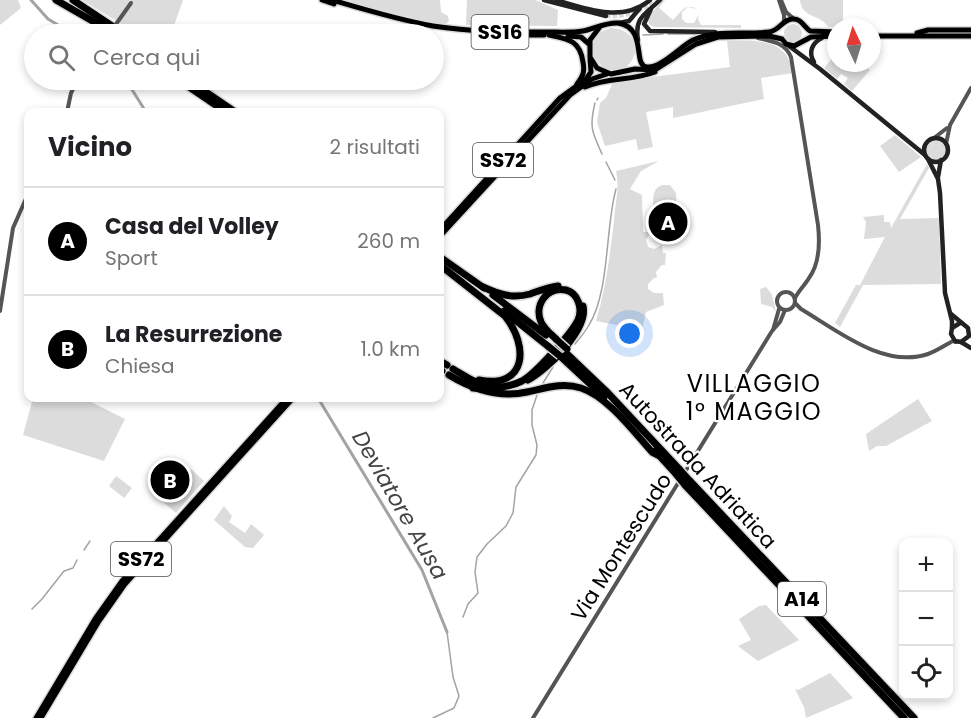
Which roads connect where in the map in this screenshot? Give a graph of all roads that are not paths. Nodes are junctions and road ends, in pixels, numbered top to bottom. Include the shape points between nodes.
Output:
1 (56, 0) edge
2 (73, 0) edge
3 (322, 0) edge
4 (332, 0) edge
5 (544, 0) edge
6 (556, 0) edge
7 (660, 0) edge
8 (780, 0) edge
9 (648, 1) edge
10 (133, 2) edge
11 (651, 9) junction
12 (606, 16) tunnel mouth
13 (794, 19) junction
14 (616, 23) junction
15 (98, 24) edge
16 (109, 24) edge
17 (116, 24) edge
18 (405, 24) edge
19 (428, 24) edge
20 (782, 25) junction
21 (444, 26) edge
22 (599, 28) junction
23 (806, 28) junction
24 (444, 31) edge
25 (718, 32) junction
26 (827, 33) edge
27 (881, 34) edge
28 (971, 34) edge
29 (549, 35) junction
30 (827, 36) edge
31 (755, 37) junction
32 (827, 37) edge
33 (782, 39) junction
34 (803, 41) junction
35 (639, 42) junction
36 (589, 45) junction
37 (788, 45) junction
38 (794, 50) junction
39 (639, 54) junction
40 (590, 57) junction
41 (669, 62) junction
42 (815, 65) junction
43 (794, 71) junction
44 (624, 72) junction
45 (611, 74) junction
46 (574, 88) junction
47 (971, 88) edge
48 (72, 90) edge
49 (194, 90) edge
50 (203, 90) edge
51 (570, 95) junction
52 (68, 108) edge
53 (220, 108) edge
54 (229, 108) edge
55 (950, 125) junction
56 (934, 138) junction
57 (928, 141) junction
58 (909, 142) junction
59 (946, 144) junction
60 (926, 157) junction
61 (941, 160) junction
62 (938, 179) junction
63 (24, 203) edge
64 (444, 226) edge
65 (444, 232) edge
66 (444, 260) edge
67 (444, 267) edge
68 (444, 267) edge
69 (483, 287) junction
70 (800, 288) junction
71 (790, 293) junction
72 (795, 301) junction
73 (779, 308) junction
74 (792, 309) junction
75 (801, 309) junction
76 (0, 310) edge
77 (785, 310) junction
78 (950, 313) junction
79 (960, 323) junction
80 (951, 328) junction
81 (772, 331) junction
82 (951, 334) junction
83 (969, 336) junction
84 (959, 342) junction
85 (554, 343) junction
86 (946, 344) junction
87 (971, 348) edge
88 (564, 352) junction
89 (445, 368) edge
90 (465, 376) junction
91 (473, 388) junction
92 (283, 402) edge
93 (290, 402) edge
94 (658, 455) junction
95 (678, 472) junction
96 (687, 482) junction
97 (36, 718) edge
98 (41, 718) edge
99 (533, 718) edge
100 (904, 718) edge
101 (914, 718) edge

1 - 15 highway
2 - 16 highway
3 - 18 main road, SS16
4 - 19 main road, SS16
5 - 12 main road
6 - 9 main road via 610,13 625,12
7 - 11 main road
8 - 13 street
8 - 20 street
9 - 14 main road via 629,21
10 - 17 street, bridge
11 - 25 main road via 644,24 650,31
11 - 35 main road via 637,24
13 - 20 main road
13 - 23 main road
14 - 22 main road, SS16
14 - 35 main road via 630,28
20 - 25 main road via 771,32
20 - 33 main road
21 - 22 main road, SS16 via 574,32
22 - 36 main road
23 - 26 main road
23 - 34 main road
24 - 29 main road, SS16
25 - 39 main road via 690,42 652,67 641,65
27 - 28 main road
29 - 36 main road, SS16 via 578,36
29 - 46 main road via 573,42 581,51 583,76
30 - 34 main road
31 - 33 main road
31 - 41 main road via 703,41
31 - 43 street via 787,50
32 - 42 main road via 813,46
33 - 37 main road
34 - 37 main road via 796,46
34 - 42 main road via 803,53
35 - 39 main road
36 - 40 main road
37 - 38 main road
38 - 42 main road
38 - 43 street
39 - 44 main road
40 - 45 main road via 597,68
40 - 46 main road, SS72 via 589,75
41 - 44 main road via 652,70
41 - 51 main road, SS72 via 652,73 597,82
42 - 58 main road
43 - 70 street via 819,240 816,264
44 - 45 main road
45 - 51 main road, SS72 via 597,76
46 - 64 main road, SS72 via 560,98
47 - 55 street
48 - 52 street
49 - 53 highway
50 - 54 highway
51 - 65 main road, SS72
55 - 56 street
55 - 59 street
56 - 57 main road
56 - 59 main road
57 - 58 main road via 918,145
57 - 60 main road via 924,147
58 - 60 main road
59 - 61 main road via 946,155
60 - 61 main road via 934,162
60 - 62 main road
61 - 62 main road
62 - 78 main road via 945,293
63 - 76 street via 13,228
66 - 69 highway, Autostrada Adriatica / A14
67 - 85 highway, Autostrada Adriatica / A14
68 - 90 highway via 505,316 520,342 518,365 509,377 488,382
69 - 85 highway, Autostrada Adriatica / A14
69 - 91 highway via 513,296 567,287 582,301 584,317 577,331 538,375 514,387
70 - 71 street
70 - 72 street
71 - 72 street
71 - 73 street via 783,292 777,297
72 - 74 street
72 - 75 street
73 - 77 street
73 - 81 street, Via Montescudo
74 - 75 street
74 - 77 street
75 - 86 street via 867,347 894,357 921,356
77 - 81 street, Via Montescudo
78 - 79 main road
78 - 80 main road
79 - 80 main road
79 - 83 main road via 969,328
80 - 82 main road
81 - 99 street, Via Montescudo
82 - 84 main road
82 - 86 street
83 - 84 main road
83 - 87 main road
84 - 86 street
84 - 87 main road
85 - 88 highway, Autostrada Adriatica / A14, bridge
85 - 90 highway via 541,321 540,305 543,297 562,289 577,298 579,318 529,376 499,387 482,385
88 - 94 highway, Autostrada Adriatica / A14
88 - 95 highway, Autostrada Adriatica / A14 via 601,382
89 - 90 highway
89 - 91 highway
91 - 94 highway via 515,394 559,385 583,388 604,402
92 - 97 main road, SS72 via 122,581
93 - 98 main road, SS72 via 136,571 99,621
94 - 95 highway, Autostrada Adriatica / A14
95 - 96 highway, Autostrada Adriatica / A14, bridge
96 - 100 highway, Autostrada Adriatica / A14
96 - 101 highway, Autostrada Adriatica / A14

